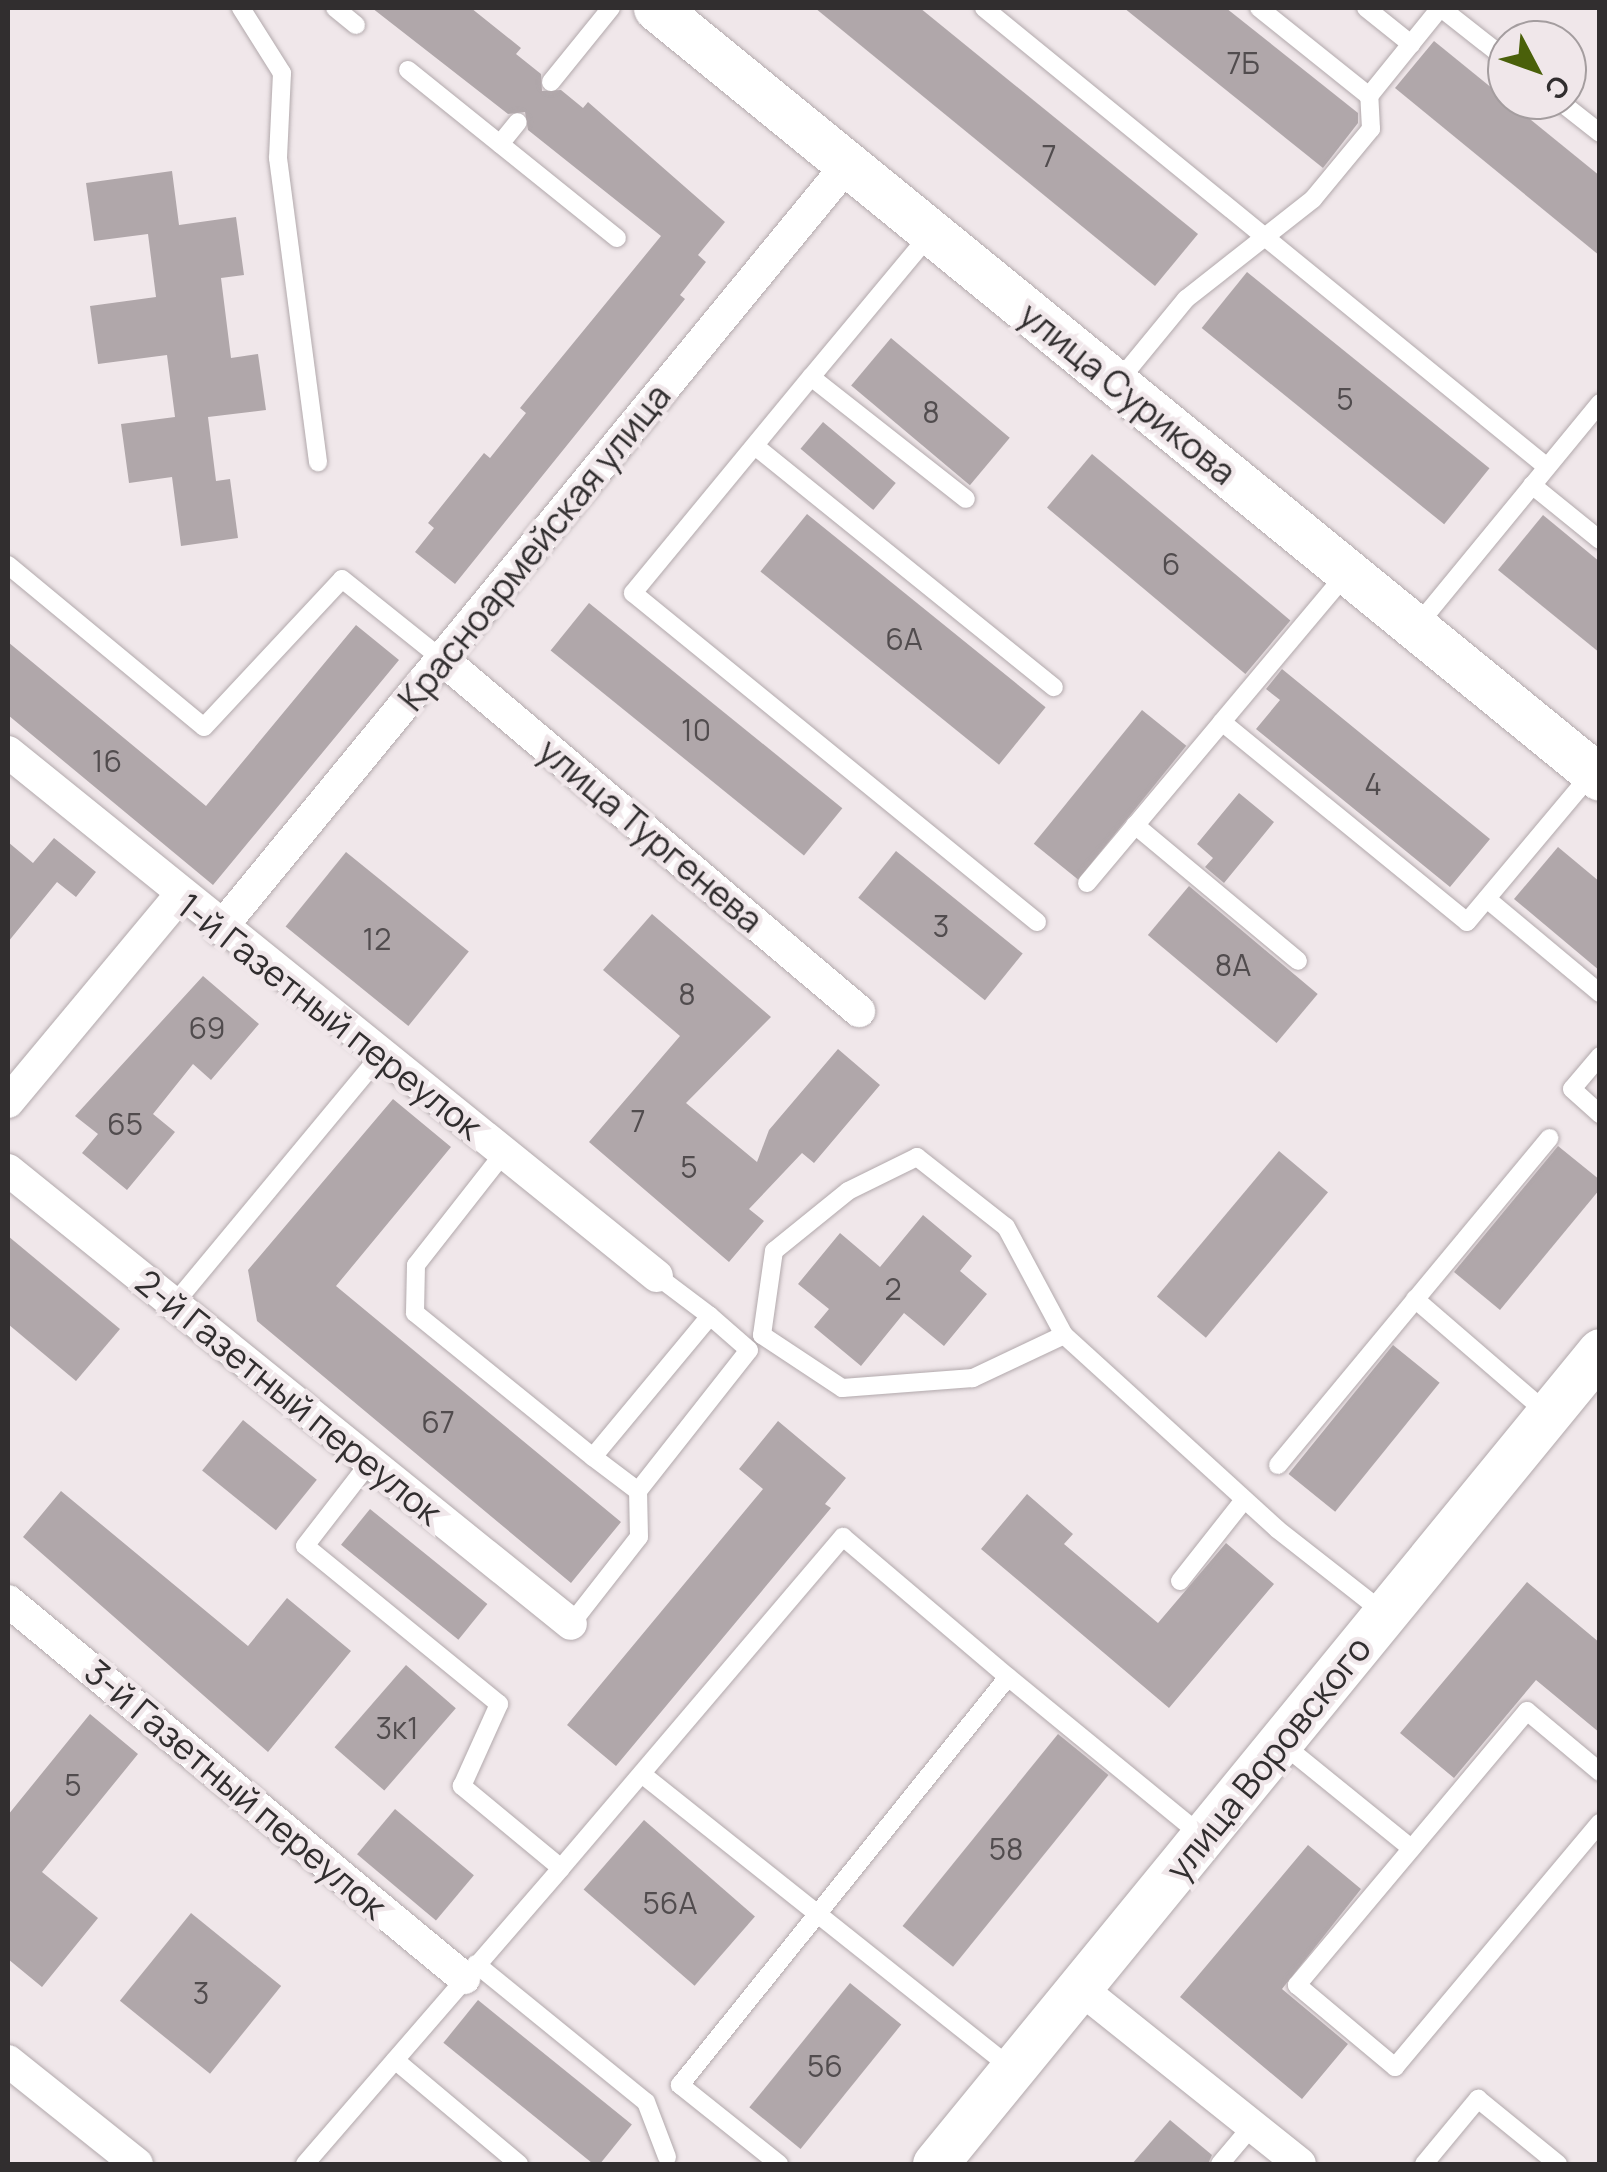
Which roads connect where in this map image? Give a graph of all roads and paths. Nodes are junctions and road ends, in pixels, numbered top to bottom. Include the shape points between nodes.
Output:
1 (240, 8) edge
2 (335, 8) edge
3 (610, 8) edge
4 (656, 8) edge
5 (984, 8) edge
6 (1259, 8) edge
7 (1366, 8) edge
8 (1440, 8) edge
9 (356, 25) dead end
10 (1411, 44) junction
11 (1487, 44) edge
12 (408, 70) dead end
13 (550, 82) dead end
14 (1369, 96) junction
15 (518, 122) dead end
16 (500, 144) junction
17 (848, 164) junction
18 (932, 233) junction
19 (1264, 237) junction
20 (616, 238) dead end
21 (811, 377) junction
22 (1116, 384) junction
23 (1600, 402) edge
24 (754, 446) junction
25 (318, 462) dead end
26 (1547, 467) junction
27 (1532, 485) junction
28 (966, 499) dead end
29 (1600, 540) edge
30 (8, 566) edge
31 (1347, 572) junction
32 (1415, 628) junction
33 (442, 658) junction
34 (1054, 687) dead end
35 (1222, 722) junction
36 (8, 752) edge
37 (1596, 775) edge
38 (1135, 825) junction
39 (1087, 883) dead end
40 (179, 897) junction
41 (1487, 898) junction
42 (1037, 922) dead end
43 (220, 930) junction
44 (1298, 962) dead end
45 (1600, 993) edge
46 (859, 1011) dead end
47 (380, 1056) junction
48 (1600, 1056) edge
49 (8, 1102) edge
50 (1600, 1114) edge
51 (1548, 1138) dead end
52 (503, 1154) junction
53 (8, 1170) edge
54 (657, 1276) joint
55 (1415, 1299) junction
56 (174, 1304) junction
57 (710, 1316) junction
58 (1064, 1335) junction
59 (1600, 1352) edge
60 (1548, 1414) junction
61 (593, 1458) junction
62 (370, 1462) junction
63 (1278, 1465) dead end
64 (638, 1490) junction
65 (1244, 1500) junction
66 (1180, 1581) dead end
67 (8, 1601) edge
68 (1385, 1613) junction
69 (571, 1624) joint
70 (1008, 1678) junction
71 (1280, 1742) junction
72 (1600, 1772) edge
73 (643, 1775) junction
74 (1600, 1823) edge
75 (1204, 1838) junction
76 (1412, 1848) junction
77 (561, 1868) junction
78 (819, 1913) junction
79 (470, 1970) junction
80 (1081, 1990) junction
81 (395, 2060) junction
82 (8, 2062) edge
83 (1014, 2070) junction
84 (1253, 2125) junction
85 (668, 2162) edge
86 (940, 2163) edge
87 (136, 2164) edge
88 (305, 2164) edge
89 (519, 2164) edge
90 (778, 2164) edge
91 (1220, 2164) edge
92 (1300, 2164) edge
93 (1424, 2164) edge
94 (1558, 2164) edge

1 - 25 lane via 282,74 278,158
2 - 9 lane
3 - 13 lane
4 - 17 street, улица Сурикова
5 - 19 lane
6 - 14 lane
7 - 10 lane
8 - 10 lane
8 - 11 lane
10 - 14 lane
12 - 16 lane
14 - 19 lane via 1371,128 1313,198
15 - 16 lane
16 - 20 lane
17 - 18 street, улица Сурикова
17 - 33 street, Красноармейская улица
18 - 21 lane
18 - 22 street, улица Сурикова
19 - 22 lane via 1186,300
19 - 26 lane
21 - 24 lane
21 - 28 lane
22 - 31 street, улица Сурикова
23 - 26 lane
24 - 34 lane
24 - 42 lane via 634,593
26 - 27 lane
27 - 29 lane
27 - 32 lane
30 - 33 lane via 204,727 342,578
31 - 32 street, улица Сурикова
31 - 35 lane
32 - 37 street, улица Сурикова
33 - 43 street, Красноармейская улица
33 - 46 street, улица Тургенева
35 - 38 lane
35 - 41 lane via 1467,922
36 - 40 street, 1-й Газетный переулок
37 - 41 lane
38 - 39 lane
38 - 44 lane
40 - 43 street, 1-й Газетный переулок
40 - 49 street
41 - 45 lane
43 - 47 street, 1-й Газетный переулок
47 - 52 street, 1-й Газетный переулок
47 - 56 lane
48 - 50 lane via 1572,1089
51 - 55 lane
52 - 54 street, 1-й Газетный переулок
52 - 61 lane via 416,1265 415,1314
53 - 56 street, 2-й Газетный переулок
54 - 57 lane
55 - 60 lane
55 - 63 lane
56 - 62 street, 2-й Газетный переулок
57 - 61 lane
57 - 64 lane via 749,1350
58 - 58 lane via 1006,1228 917,1157 848,1191 774,1251 762,1336 842,1388 973,1378
58 - 65 lane
59 - 60 street, улица Воровского
60 - 68 street, улица Воровского
61 - 64 lane
62 - 69 street, 2-й Газетный переулок
62 - 77 lane via 305,1546 499,1704 462,1786
64 - 69 lane via 639,1537
65 - 66 lane
65 - 68 lane
67 - 79 street, 3-й Газетный переулок
68 - 71 street, улица Воровского
70 - 73 lane via 843,1536
70 - 75 lane
70 - 78 lane
71 - 75 street, улица Воровского
71 - 76 lane
72 - 76 lane via 1526,1710
73 - 77 lane
73 - 78 lane
74 - 76 lane via 1395,2067 1296,1984
75 - 80 street, улица Воровского
77 - 79 lane
78 - 83 lane
78 - 90 lane via 680,2085
79 - 81 lane
79 - 85 lane via 646,2102
80 - 83 street, улица Воровского
80 - 84 street
81 - 88 lane
81 - 89 lane
82 - 87 street
83 - 86 street, улица Воровского
84 - 91 lane
84 - 92 street
93 - 94 lane via 1478,2099

